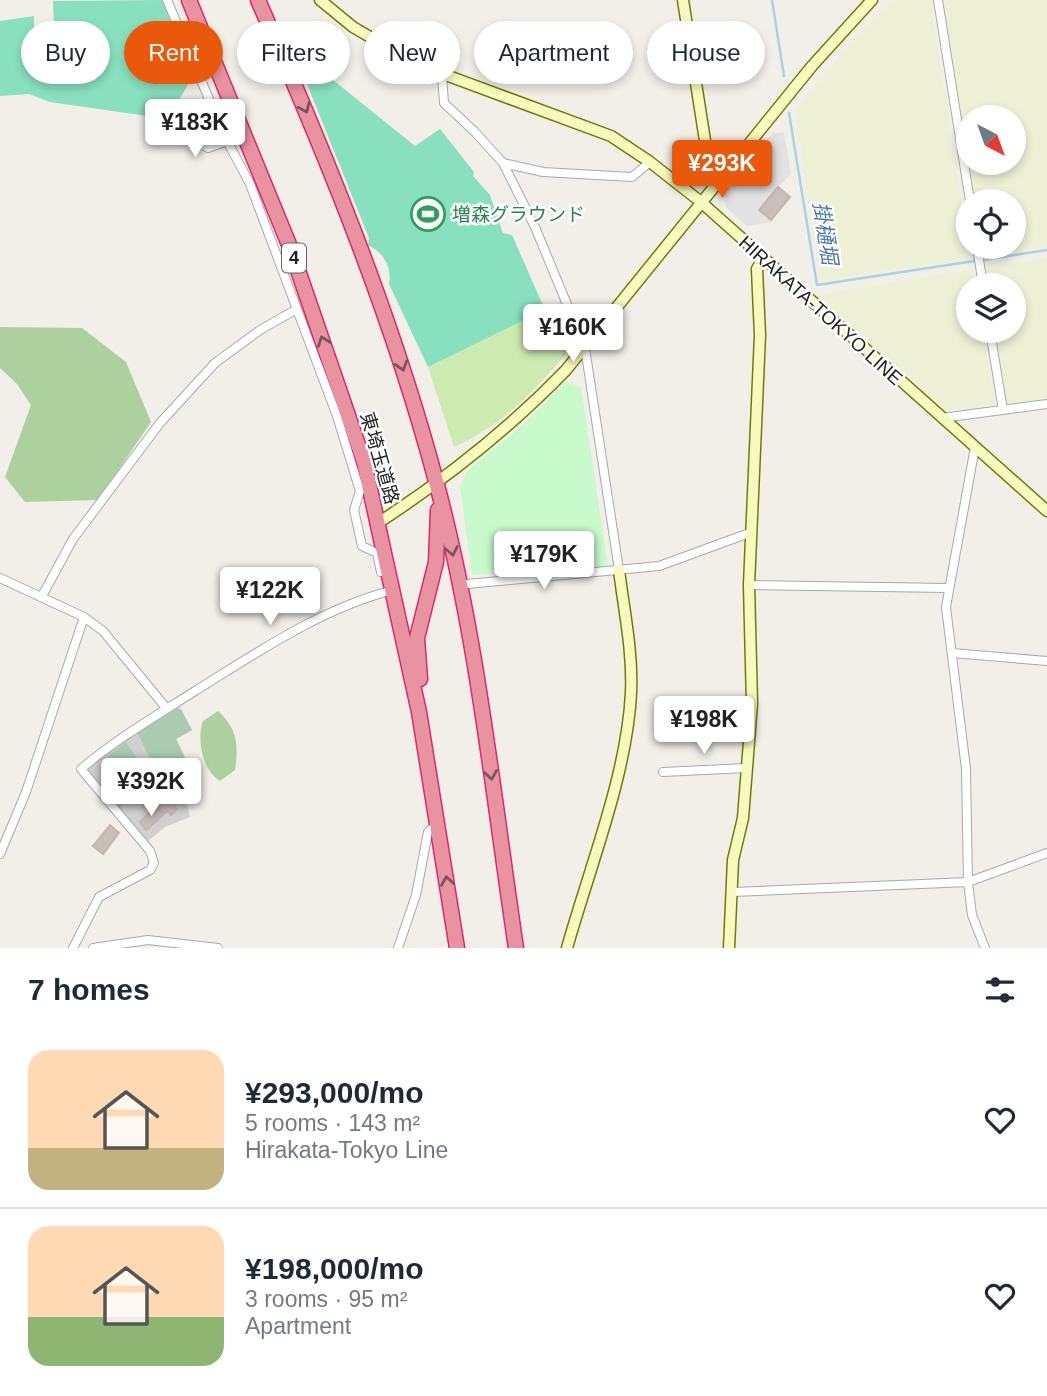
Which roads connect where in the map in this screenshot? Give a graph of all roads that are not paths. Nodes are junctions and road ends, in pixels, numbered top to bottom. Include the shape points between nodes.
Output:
1 (167, 0) edge
2 (189, 0) edge
3 (258, 0) edge
4 (320, 0) edge
5 (683, 0) edge
6 (872, 0) edge
7 (938, 0) edge
8 (364, 33) edge
9 (460, 82) edge
10 (443, 84) edge
11 (167, 122) dead end
12 (244, 135) junction
13 (226, 139) junction
14 (650, 162) junction
15 (503, 163) junction
16 (733, 164) junction
17 (968, 189) edge
18 (701, 202) junction
19 (763, 258) junction
20 (297, 309) junction
21 (992, 343) edge
22 (585, 348) junction
23 (1047, 404) edge
24 (1003, 410) junction
25 (942, 418) junction
26 (975, 447) junction
27 (437, 484) junction
28 (1047, 511) edge
29 (378, 523) junction
30 (752, 533) junction
31 (619, 570) junction
32 (0, 578) edge
33 (467, 584) dead end
34 (749, 585) junction
35 (948, 588) junction
36 (390, 590) junction
37 (42, 596) junction
38 (84, 617) junction
39 (952, 653) junction
40 (1047, 661) edge
41 (167, 709) junction
42 (419, 712) junction
43 (746, 768) junction
44 (663, 772) dead end
45 (438, 823) junction
46 (1047, 853) edge
47 (0, 854) edge
48 (968, 882) junction
49 (733, 892) junction
50 (73, 948) edge
51 (93, 948) edge
52 (218, 948) edge
53 (398, 948) edge
54 (457, 948) edge
55 (516, 948) edge
56 (567, 948) edge
57 (729, 948) edge
58 (985, 948) edge

1 - 13 street
2 - 12 highway, 東埼玉道路 / 4
3 -> 27 highway via 321,144 389,324
4 - 8 street, HIRAKATA-TOKYO LINE
5 - 16 street via 706,147
6 - 16 street
7 - 17 street
9 - 14 street, HIRAKATA-TOKYO LINE via 592,127
10 - 15 street via 444,103
11 - 13 street via 201,146 208,148
12 - 13 street
29 -> 12 highway, 東埼玉道路 / 4 via 364,462 329,358
13 - 20 street via 250,184
14 - 15 street via 632,177 543,172
14 - 18 street, HIRAKATA-TOKYO LINE
15 - 22 street
16 - 18 street
18 - 19 street, HIRAKATA-TOKYO LINE
18 - 22 street
19 - 25 street, HIRAKATA-TOKYO LINE
19 - 30 street via 757,269 760,392
20 - 36 street via 360,491 354,510 362,546 377,553
20 - 37 street via 215,363 160,423 73,539
21 - 24 street
22 - 27 street via 521,416
22 - 31 street
23 - 24 street
24 - 25 street
25 - 26 street, HIRAKATA-TOKYO LINE
26 - 28 street, HIRAKATA-TOKYO LINE
26 - 35 street
27 - 29 street
27 - 42 highway via 436,562 417,638
27 -> 55 highway via 472,653
29 - 36 highway, 東埼玉道路 / 4
30 - 31 street via 659,566
30 - 34 street
31 - 33 street
31 - 56 street via 630,670 629,718
32 - 37 street
34 - 35 street
34 - 43 street via 752,704
35 - 39 street
36 - 41 street via 287,633
36 - 42 highway, 東埼玉道路 / 4
37 - 38 street
38 - 41 street via 103,631
38 - 47 street via 26,792
39 - 40 street
39 - 48 street via 966,769
41 - 50 street via 108,745 81,769 150,851 154,863 150,870 99,897
42 - 45 highway, 東埼玉道路 / 4
43 - 44 street
43 - 49 street
45 - 53 street via 428,832 416,895
54 -> 45 highway, 東埼玉道路 / 4
46 - 48 street
48 - 49 street
48 - 58 street via 972,915
49 - 57 street
51 - 52 street via 148,940

